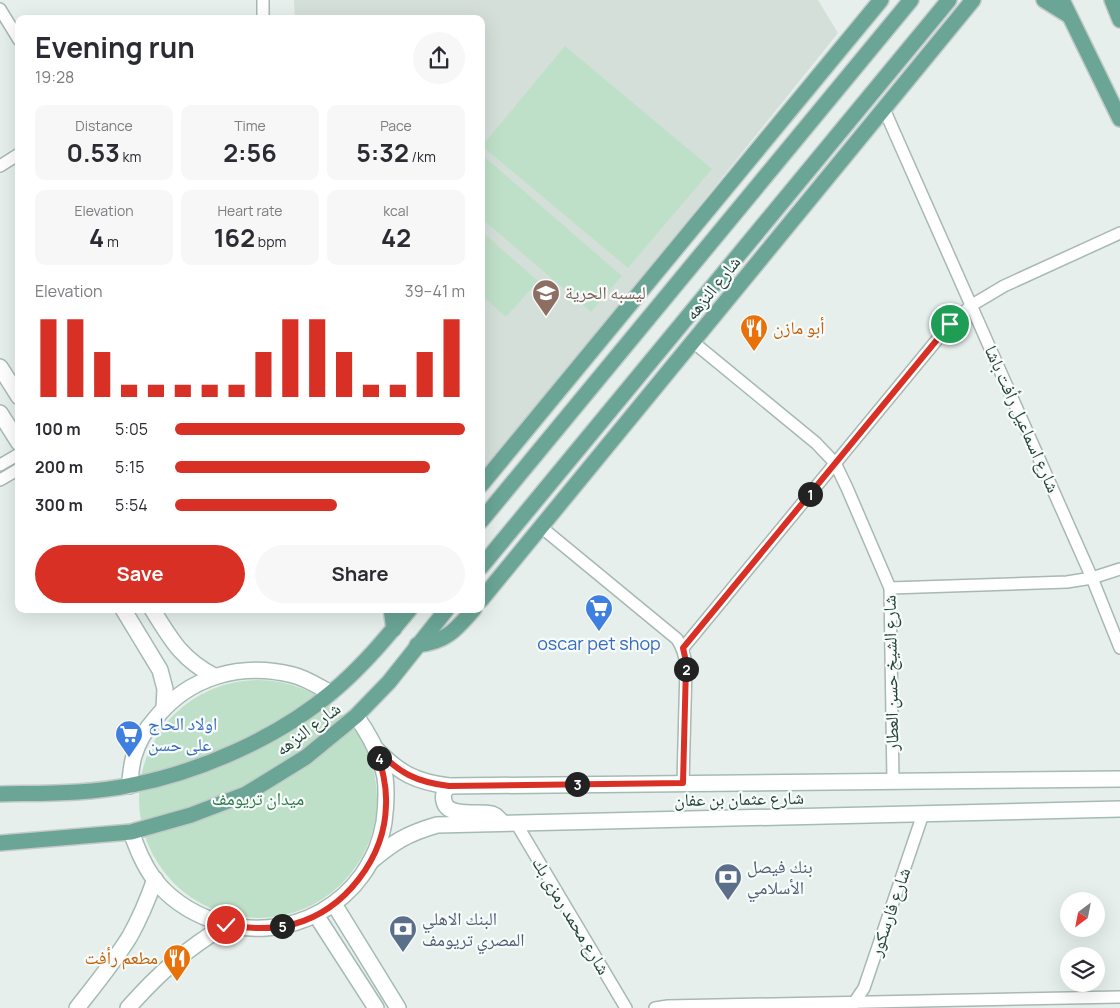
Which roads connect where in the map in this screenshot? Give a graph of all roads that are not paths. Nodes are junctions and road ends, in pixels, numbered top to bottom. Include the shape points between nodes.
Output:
1 (263, 0) edge
2 (881, 0) edge
3 (910, 0) edge
4 (949, 0) edge
5 (972, 0) edge
6 (1044, 0) edge
7 (1062, 0) edge
8 (1113, 1) edge
9 (0, 9) edge
10 (263, 15) edge
11 (1072, 18) junction
12 (1120, 20) edge
13 (15, 33) edge
14 (884, 109) junction
15 (1120, 119) edge
16 (15, 157) edge
17 (0, 166) edge
18 (1120, 233) edge
19 (972, 305) junction
20 (693, 342) junction
21 (0, 367) edge
22 (15, 391) edge
23 (0, 413) edge
24 (15, 437) edge
25 (15, 456) edge
26 (835, 463) junction
27 (0, 465) edge
28 (15, 471) edge
29 (0, 480) edge
30 (485, 480) edge
31 (485, 516) edge
32 (541, 527) junction
33 (485, 562) edge
34 (1120, 569) edge
35 (1092, 578) junction
36 (890, 588) junction
37 (485, 595) edge
38 (125, 613) edge
39 (155, 613) edge
40 (392, 613) edge
41 (407, 613) edge
42 (444, 613) edge
43 (471, 613) edge
44 (394, 629) junction
45 (417, 645) junction
46 (683, 648) junction
47 (1120, 648) edge
48 (214, 676) junction
49 (331, 693) junction
50 (164, 708) junction
51 (356, 716) junction
52 (376, 749) junction
53 (1120, 779) edge
54 (893, 781) junction
55 (683, 783) junction
56 (129, 786) junction
57 (449, 786) junction
58 (0, 794) edge
59 (1120, 809) edge
60 (923, 814) junction
61 (509, 823) junction
62 (131, 832) junction
63 (0, 843) edge
64 (370, 862) junction
65 (155, 879) junction
66 (334, 904) junction
67 (316, 915) junction
68 (226, 925) junction
69 (1120, 998) edge
70 (1046, 1003) edge
71 (852, 1005) edge
72 (77, 1008) edge
73 (128, 1008) edge
74 (376, 1008) edge
75 (398, 1008) edge
76 (626, 1008) edge
77 (654, 1008) edge

1 - 10 street
2 - 30 main road
3 - 31 main road
4 - 33 main road
5 - 14 main road, شارع النزهه
6 - 11 main road
7 - 11 main road
8 - 12 main road
9 - 13 street
11 - 15 main road
14 - 19 street, شارع اسماعيل رأفت باشا
14 - 20 main road, شارع النزهه
16 - 17 street
18 - 19 street via 1004,286
19 - 26 street via 950,324
19 - 35 street, شارع اسماعيل رأفت باشا
20 - 26 street, شارع الشيخ حسن العطار via 816,443
20 - 32 main road, شارع النزهه
21 - 22 main road
23 - 24 main road
25 - 27 street
26 - 36 street, شارع الشيخ حسن العطار
26 - 46 street
28 - 29 street
32 - 37 main road, شارع النزهه
32 - 46 street via 677,639
34 - 35 street
35 - 36 street via 1066,582
35 - 47 street, شارع اسماعيل رأفت باشا
36 - 54 street, شارع الشيخ حسن العطار
38 - 50 main road via 160,670 165,689
39 - 48 main road via 183,654 197,668
40 - 44 main road
41 - 44 main road, شارع النزهه
42 - 45 main road, شارع النزهه
43 - 45 main road via 448,636 430,644
44 - 49 main road, شارع النزهه
45 - 51 main road, شارع النزهه
46 - 55 street via 686,666
48 - 49 main road via 254,669 294,675
48 - 50 main road via 186,690
49 - 56 main road, شارع النزهه via 285,726 224,757
50 - 56 main road via 146,729 134,754
51 - 52 main road
51 - 62 main road, شارع النزهه via 306,756 246,794 191,816
52 - 57 main road, شارع عثمان بن عفان via 408,776 428,784
52 - 64 main road via 385,777 386,806 382,835
53 - 54 main road, شارع عثمان بن عفان
54 - 55 main road, شارع عثمان بن عفان
55 - 57 main road, شارع عثمان بن عفان
56 - 58 main road via 82,792
57 - 61 main road via 443,797 449,809 492,814
59 - 60 main road, شارع عثمان بن عفان
60 - 61 main road, شارع عثمان بن عفان
60 - 71 street, شارع فارسكور via 864,988
61 - 64 main road, شارع عثمان بن عفان via 437,826 412,833 390,845
61 - 76 street, شارع محمد رمزى بك
62 - 63 main road
62 - 65 main road via 140,857
64 - 66 main road via 354,885
65 - 68 main road via 175,900 199,915
65 - 72 main road via 130,935
66 - 67 main road
66 - 75 main road
67 - 68 main road via 272,928
67 - 74 main road
68 - 73 main road via 170,963
69 - 70 street
70 - 71 street
71 - 77 street

